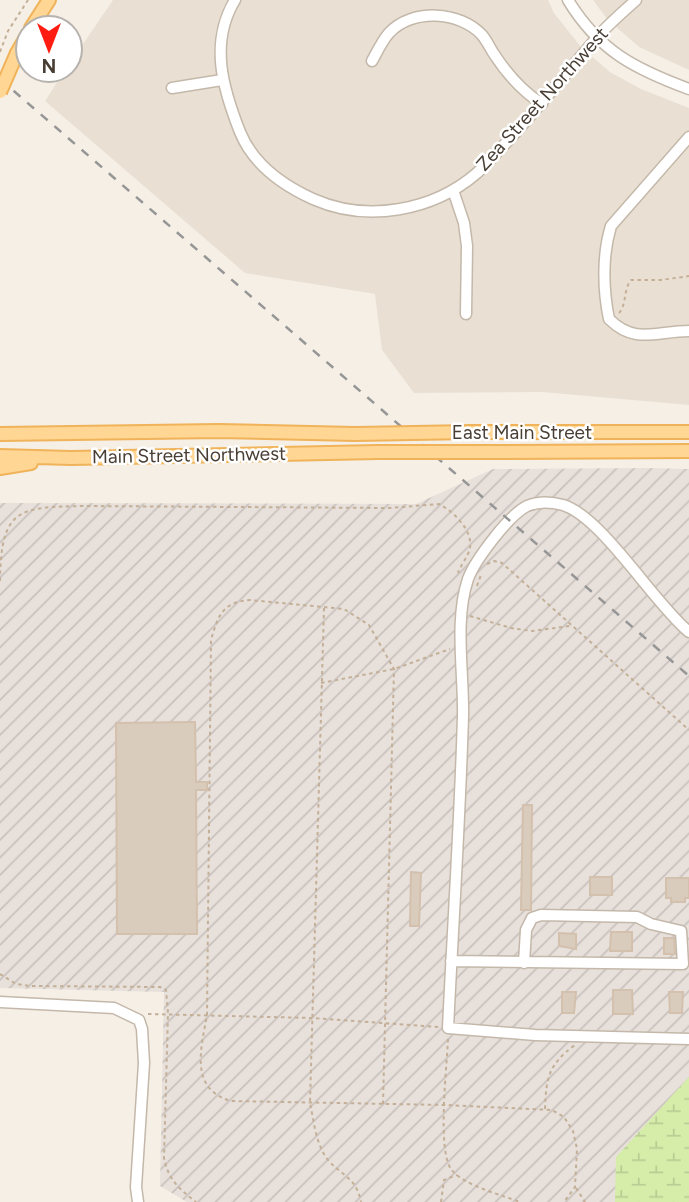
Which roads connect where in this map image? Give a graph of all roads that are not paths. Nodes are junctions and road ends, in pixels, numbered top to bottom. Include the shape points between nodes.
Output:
1 (235, 0) edge
2 (568, 0) edge
3 (636, 0) edge
4 (596, 38) junction
5 (14, 60) edge
6 (372, 61) dead end
7 (222, 80) junction
8 (172, 88) dead end
9 (689, 89) edge
10 (0, 92) edge
11 (542, 104) junction
12 (689, 137) edge
13 (453, 190) junction
14 (466, 314) dead end
15 (689, 331) edge
16 (689, 432) edge
17 (0, 434) edge
18 (355, 434) joint
19 (689, 451) edge
20 (378, 452) joint
21 (0, 456) edge
22 (46, 457) junction
23 (0, 468) edge
24 (689, 632) edge
25 (451, 961) junction
26 (524, 963) junction
27 (0, 1002) edge
28 (689, 1039) edge
29 (138, 1202) edge

1 - 7 street, Zea Street Northwest via 222,32
2 - 4 street
3 - 4 street, Zea Street Northwest
4 - 9 street via 625,61
4 - 11 street, Zea Street Northwest
5 - 10 main road, bridge
6 - 11 street via 389,33 406,20 420,16 453,19 482,36 524,92
7 - 8 street
7 - 13 street, Zea Street Northwest via 243,139 265,170 293,190 333,206 372,212 413,207
11 - 13 street, Zea Street Northwest via 478,172
12 - 15 street via 611,226 604,268 609,319 620,330 653,336
13 - 14 street via 467,246
16 - 18 main road, East Main Street, bridge
17 - 18 main road, Main Street Northwest
19 - 20 main road, East Main Street, bridge
20 - 22 main road, Main Street Northwest
21 - 22 main road, Main Street Northwest
22 - 23 main road
24 - 25 street via 579,512 557,504 536,504 516,513 485,550 467,581 462,613 463,715
25 - 26 street
25 - 28 street via 448,1028
26 - 26 street via 683,964 681,930 637,917 541,915 532,918 526,930
27 - 29 street via 114,1008 139,1020 144,1063

